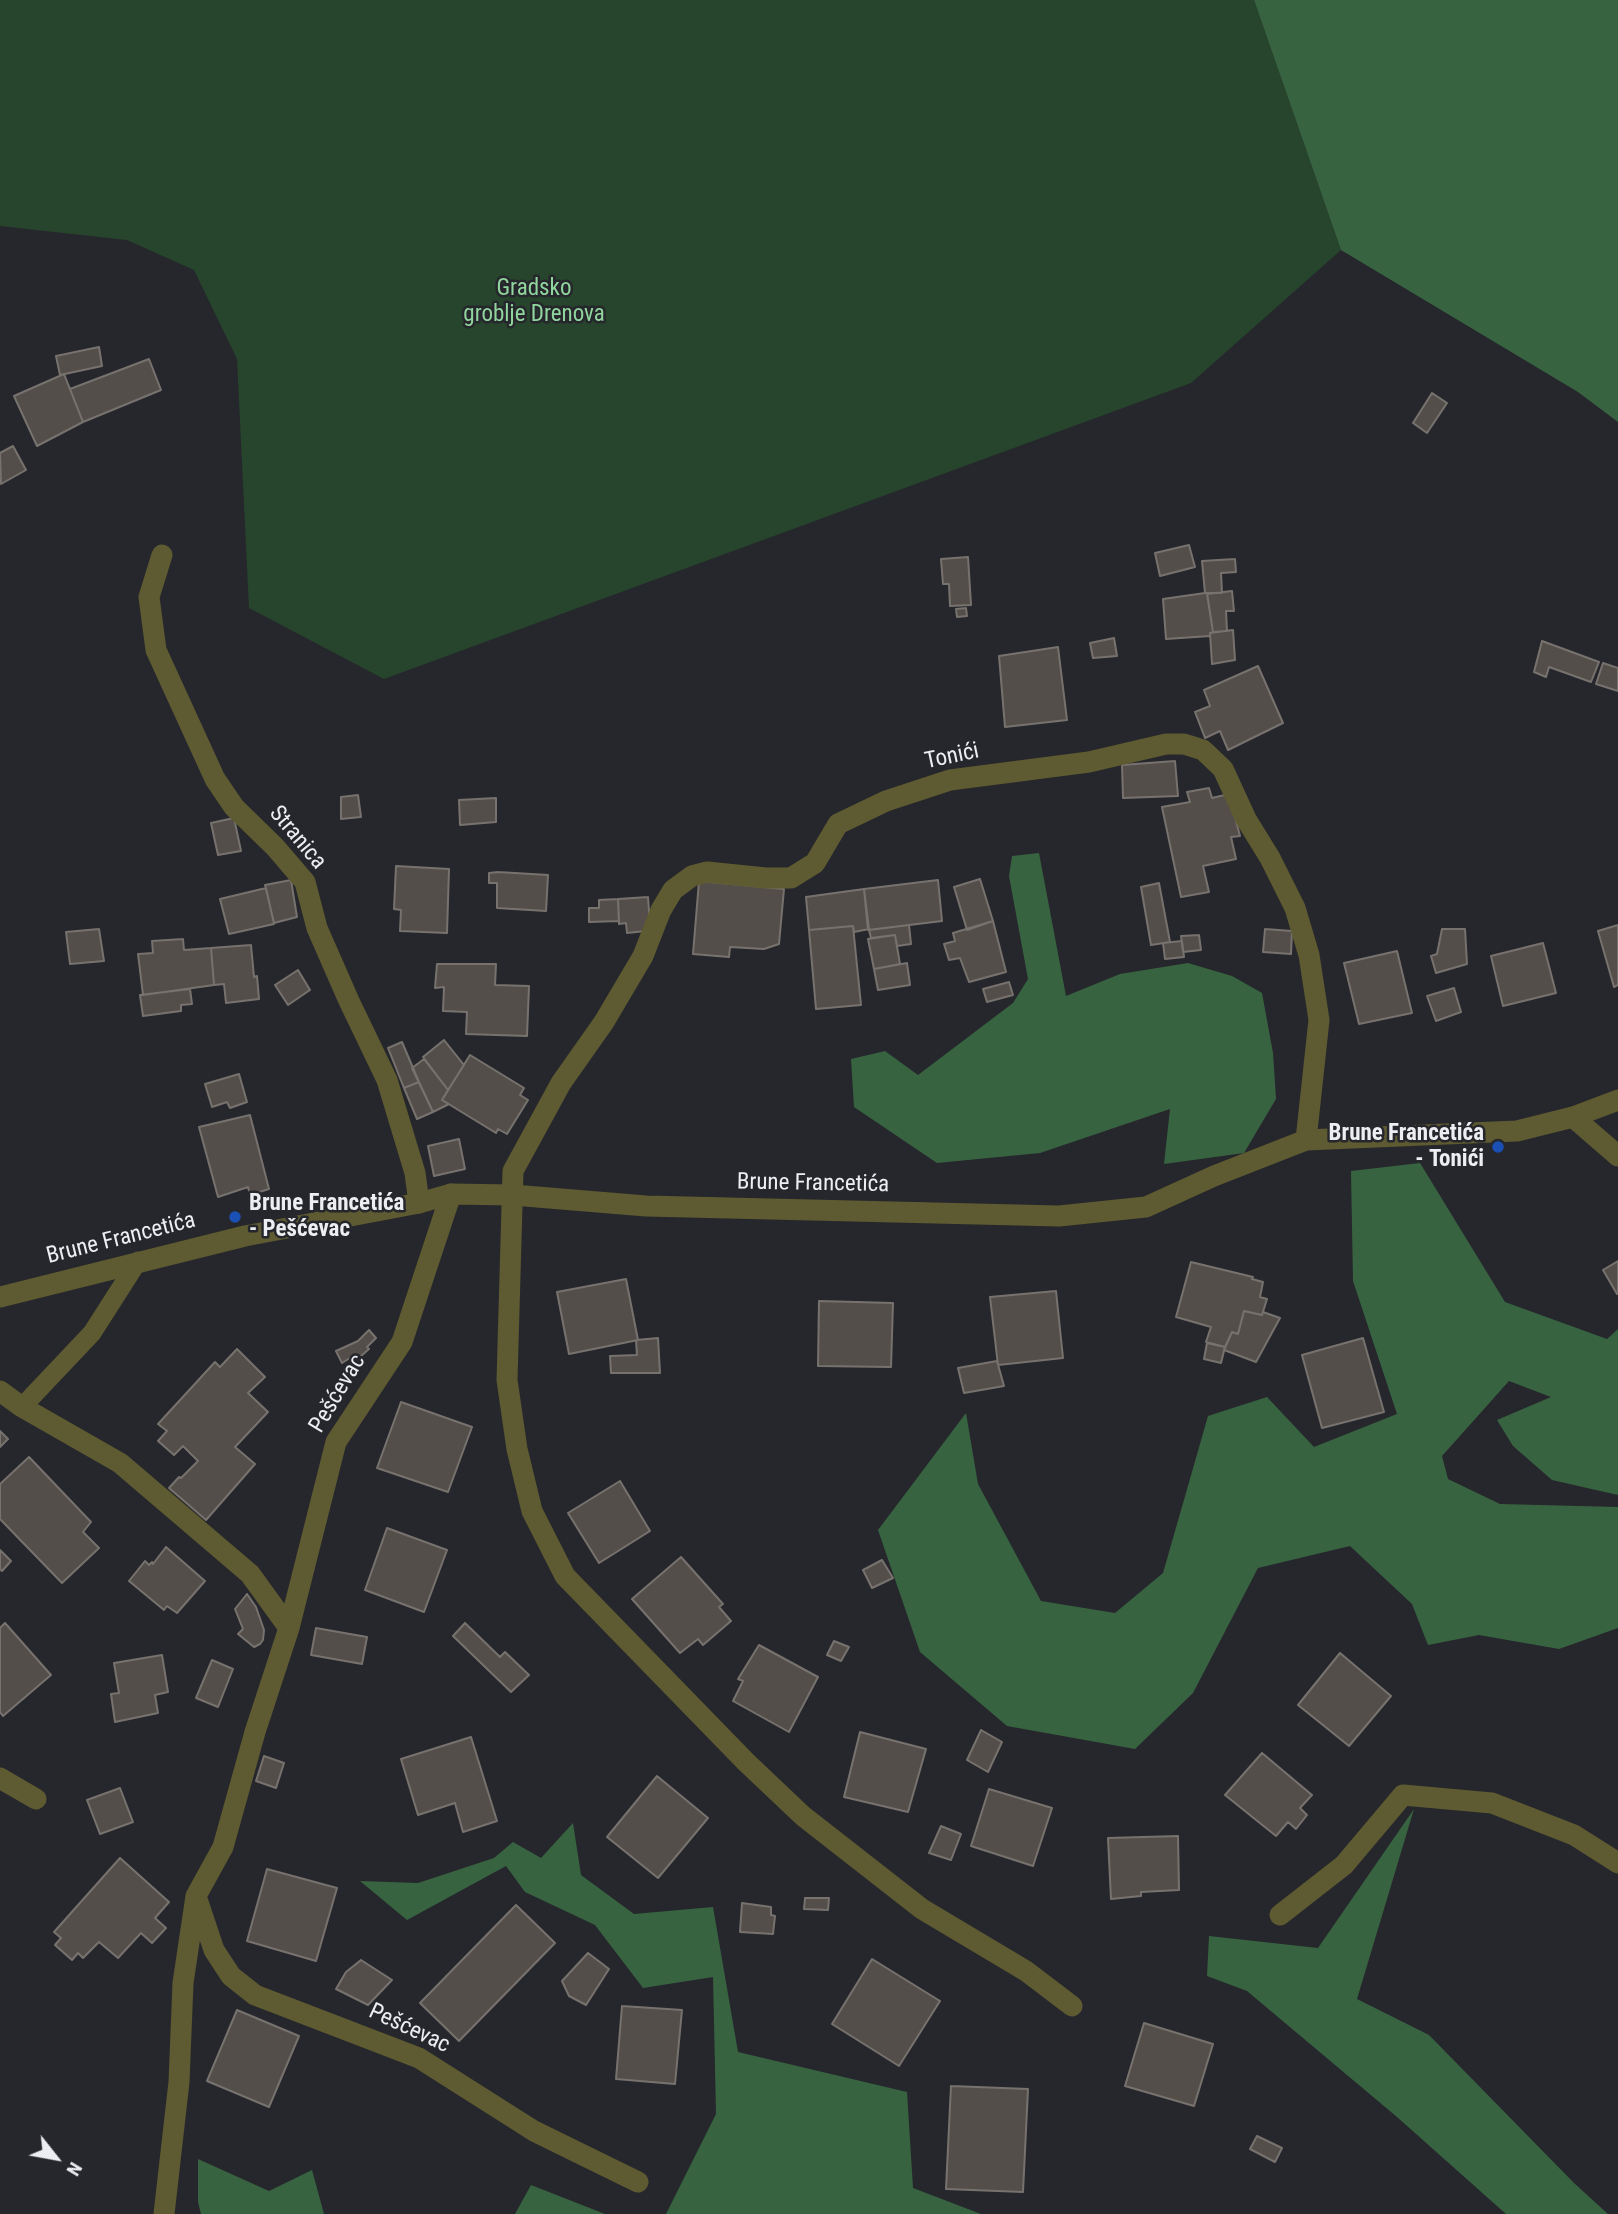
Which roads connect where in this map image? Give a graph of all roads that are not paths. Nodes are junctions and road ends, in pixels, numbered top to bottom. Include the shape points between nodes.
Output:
1 (162, 555) dead end
2 (1618, 1100) edge
3 (1573, 1117) junction
4 (1306, 1140) junction
5 (1618, 1156) edge
6 (451, 1194) junction
7 (513, 1195) junction
8 (419, 1203) junction
9 (138, 1261) junction
10 (0, 1297) edge
11 (0, 1391) edge
12 (22, 1407) junction
13 (289, 1628) junction
14 (0, 1778) edge
15 (36, 1799) dead end
16 (1618, 1863) edge
17 (196, 1896) junction
18 (1280, 1915) dead end
19 (1072, 2006) dead end
20 (638, 2182) dead end
21 (164, 2214) edge

1 - 8 street, Stranica via 149,597 156,650 215,779 234,807 305,882 317,928 387,1080 415,1172
2 - 3 street, Brune Francetića
3 - 4 street, Brune Francetića via 1517,1131
3 - 5 street
4 - 7 street, Brune Francetića via 1146,1208 1059,1216 660,1206
4 - 7 street, Tonići via 1320,1020 1309,955 1294,908 1223,769 1203,750 1166,744 1089,762 950,780 886,801 838,824 815,863 791,878 708,872 692,876 673,890 643,956 561,1083 513,1171
6 - 7 street, Brune Francetića
6 - 8 street, Brune Francetića
6 - 13 street, Pešćevac via 402,1342 335,1442
7 - 19 street, Tonići via 507,1380 532,1511 565,1577 803,1816 922,1909 1026,1971
8 - 9 street, Brune Francetića
9 - 10 street, Brune Francetića
9 - 12 lane via 92,1333
11 - 12 street
12 - 13 street via 120,1463 250,1574
13 - 17 street, Pešćevac via 223,1847
14 - 15 street
16 - 18 street via 1574,1836 1492,1803 1403,1795 1344,1865
17 - 20 street, Pešćevac via 214,1950 231,1976 255,1995 418,2058 534,2131
17 - 21 street, Pešćevac via 183,1983 179,2082

